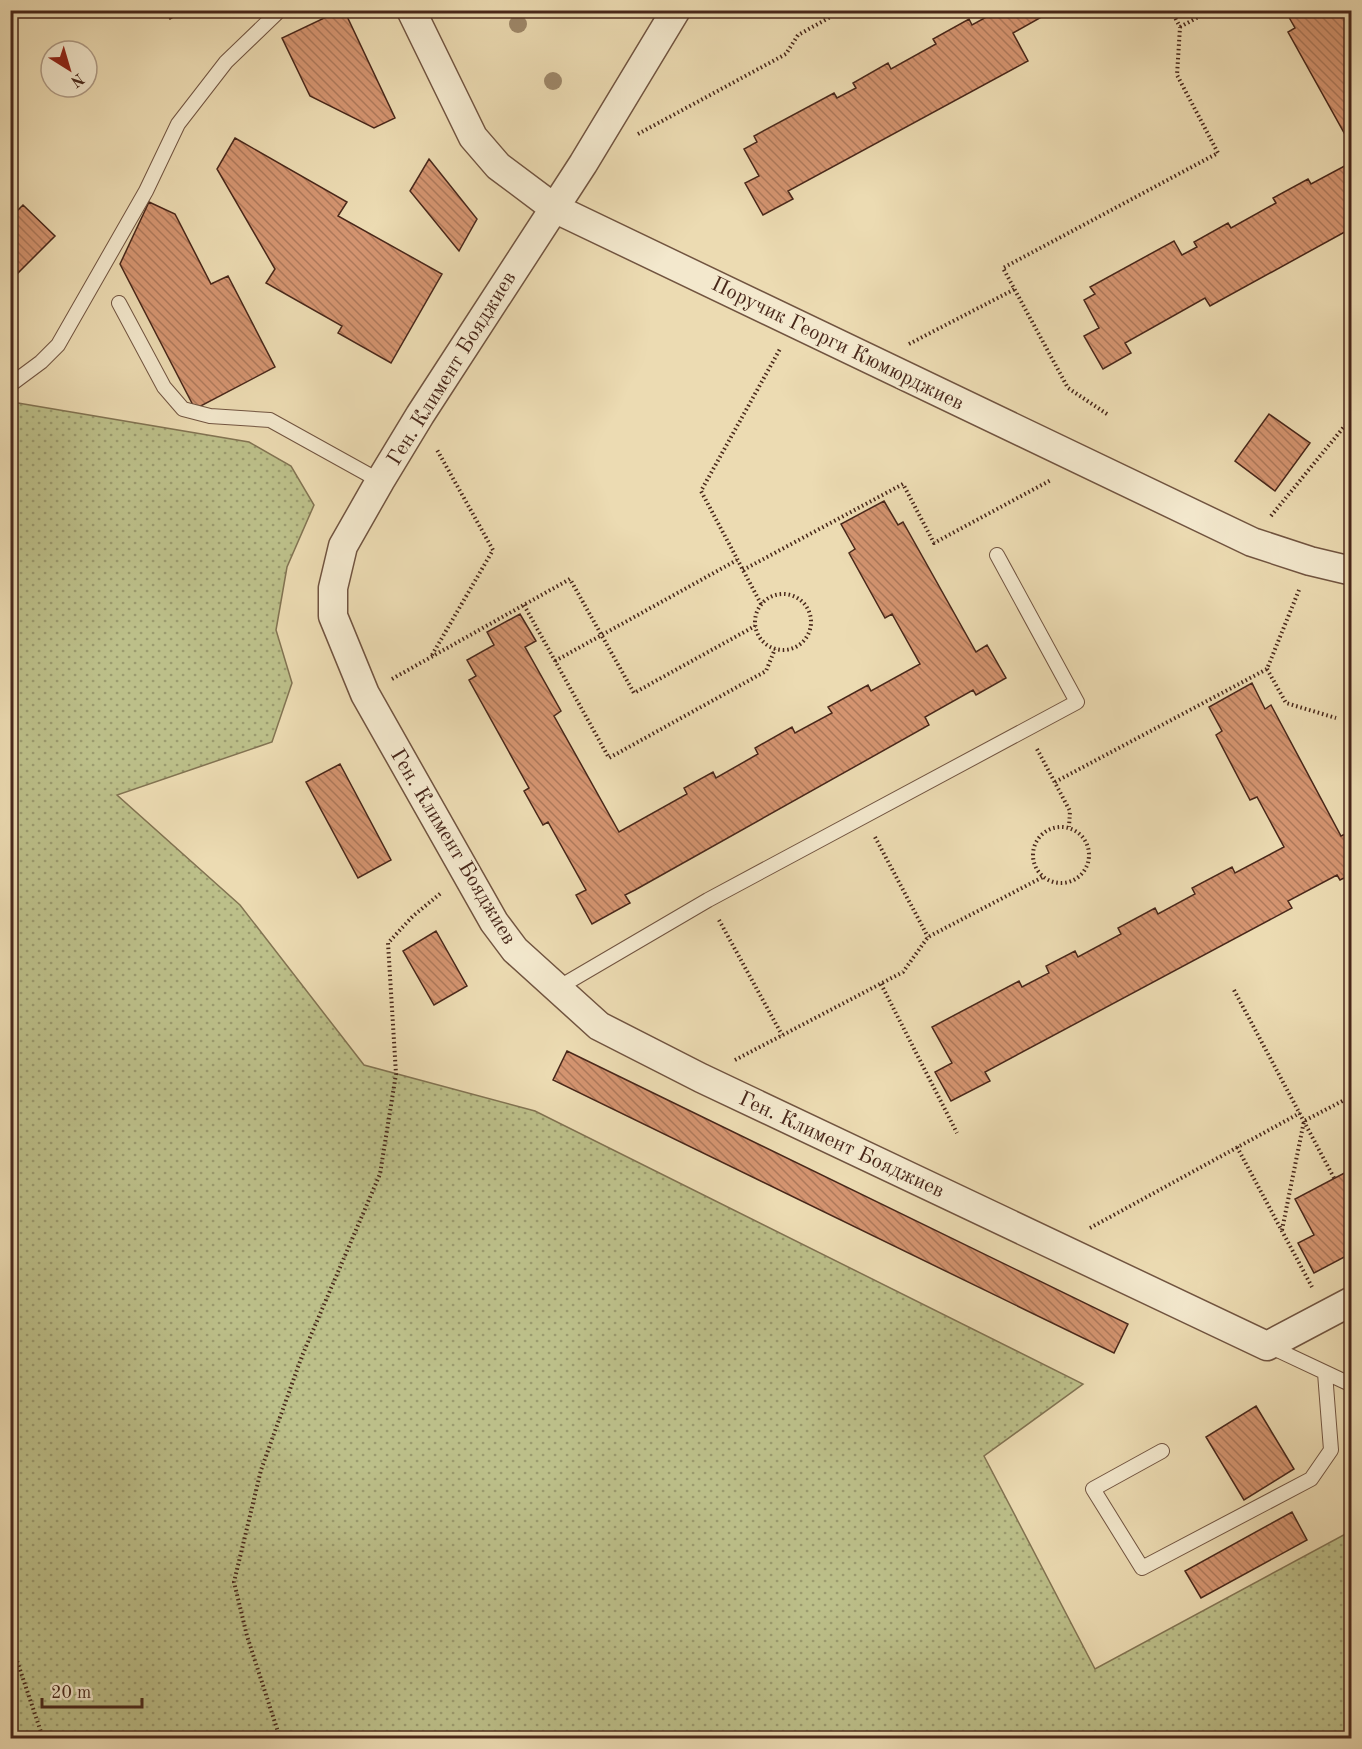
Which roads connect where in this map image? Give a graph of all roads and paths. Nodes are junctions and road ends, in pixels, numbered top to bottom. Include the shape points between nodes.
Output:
1 (280, 10) edge
2 (411, 10) edge
3 (676, 10) edge
4 (843, 10) edge
5 (1171, 10) edge
6 (1210, 10) edge
7 (1180, 27) junction
8 (634, 137) dead end
9 (554, 208) junction
10 (1015, 289) junction
11 (119, 303) dead end
12 (795, 322) junction
13 (877, 361) junction
14 (10, 385) edge
15 (1107, 414) dead end
16 (1352, 417) edge
17 (442, 460) dead end
18 (1085, 462) junction
19 (380, 481) junction
20 (1252, 542) junction
21 (997, 555) dead end
22 (737, 560) junction
23 (1310, 561) junction
24 (743, 570) junction
25 (1352, 571) edge
26 (761, 604) junction
27 (524, 605) junction
28 (755, 626) junction
29 (602, 636) junction
30 (775, 649) junction
31 (432, 656) junction
32 (555, 661) junction
33 (1268, 669) junction
34 (365, 694) junction
35 (1336, 718) dead end
36 (1026, 729) junction
37 (1055, 782) junction
38 (864, 816) junction
39 (1069, 827) junction
40 (465, 874) junction
41 (1043, 877) junction
42 (708, 900) junction
43 (928, 937) junction
44 (881, 984) junction
45 (556, 989) junction
46 (1234, 990) dead end
47 (782, 1035) junction
48 (701, 1078) junction
49 (1352, 1096) edge
50 (1300, 1113) junction
51 (1304, 1121) junction
52 (957, 1133) dead end
53 (1237, 1148) junction
54 (1334, 1178) dead end
55 (1282, 1231) junction
56 (1056, 1246) junction
57 (1352, 1300) edge
58 (1326, 1314) junction
59 (1267, 1346) junction
60 (1325, 1373) junction
61 (1352, 1385) edge
62 (1162, 1451) dead end
63 (10, 1640) edge
64 (43, 1738) edge
65 (280, 1738) edge

1 - 14 lane via 226,62 178,124 147,191 58,345
2 - 9 street, Поручик Георги Кюмюрджиев via 473,137 498,166
3 - 9 street, Ген. Климент Бояджиев
4 - 8 path via 798,35 786,54
5 - 7 path
6 - 7 path
7 - 10 path via 1177,75 1218,153 1004,267
9 - 12 street, Поручик Георги Кюмюрджиев
9 - 19 street, Ген. Климент Бояджиев
10 - 13 path
10 - 15 path via 1068,388
11 - 19 lane via 164,387 183,409 210,417 270,420
12 - 13 street, Поручик Георги Кюмюрджиев
12 - 22 path via 701,491
13 - 18 street, Поручик Георги Кюмюрджиев
16 - 20 path via 1284,497
17 - 31 path via 493,550
18 - 20 street, Поручик Георги Кюмюрджиев
18 - 24 path via 934,543 903,484
19 - 34 street, Ген. Климент Бояджиев via 343,546 333,588 333,616
20 - 23 street, Поручик Георги Кюмюрджиев
21 - 36 lane via 1077,702
22 - 24 path
22 - 29 path
23 - 25 street, Поручик Георги Кюмюрджиев
23 - 33 path
24 - 26 path
26 - 28 path
26 - 30 path via 780,593 801,600 809,609 812,619 805,640 786,651
27 - 29 path via 570,579
27 - 31 path
27 - 32 path
28 - 29 path via 634,693
28 - 30 path via 765,644
29 - 32 path
30 - 32 path via 766,671 609,758
31 - 34 path
33 - 35 path via 1286,703
33 - 37 path
34 - 40 street, Ген. Климент Бояджиев
36 - 37 path
36 - 38 lane
37 - 39 path via 1070,811
38 - 42 lane
38 - 43 path
39 - 41 path via 1047,830 1039,837 1033,858
39 - 41 path via 1086,841 1089,863 1083,872 1064,883
40 - 45 street, Ген. Климент Бояджиев via 514,950
40 - 65 path via 413,916 388,943 396,1074 380,1174 290,1387 261,1470 234,1582
41 - 43 path
42 - 45 lane
42 - 47 path
43 - 44 path via 903,972
44 - 47 path
44 - 52 path
45 - 48 street, Ген. Климент Бояджиев via 599,1026
46 - 50 path
47 - 48 path
48 - 56 street, Ген. Климент Бояджиев
49 - 51 path
50 - 51 path
50 - 53 path
51 - 54 path
51 - 55 path
53 - 55 path
53 - 56 path
55 - 58 path
56 - 59 street, Ген. Климент Бояджиев
57 - 58 street
58 - 59 street
59 - 60 lane
60 - 61 lane
60 - 62 lane via 1331,1450 1311,1479 1142,1568 1093,1490
63 - 64 path

